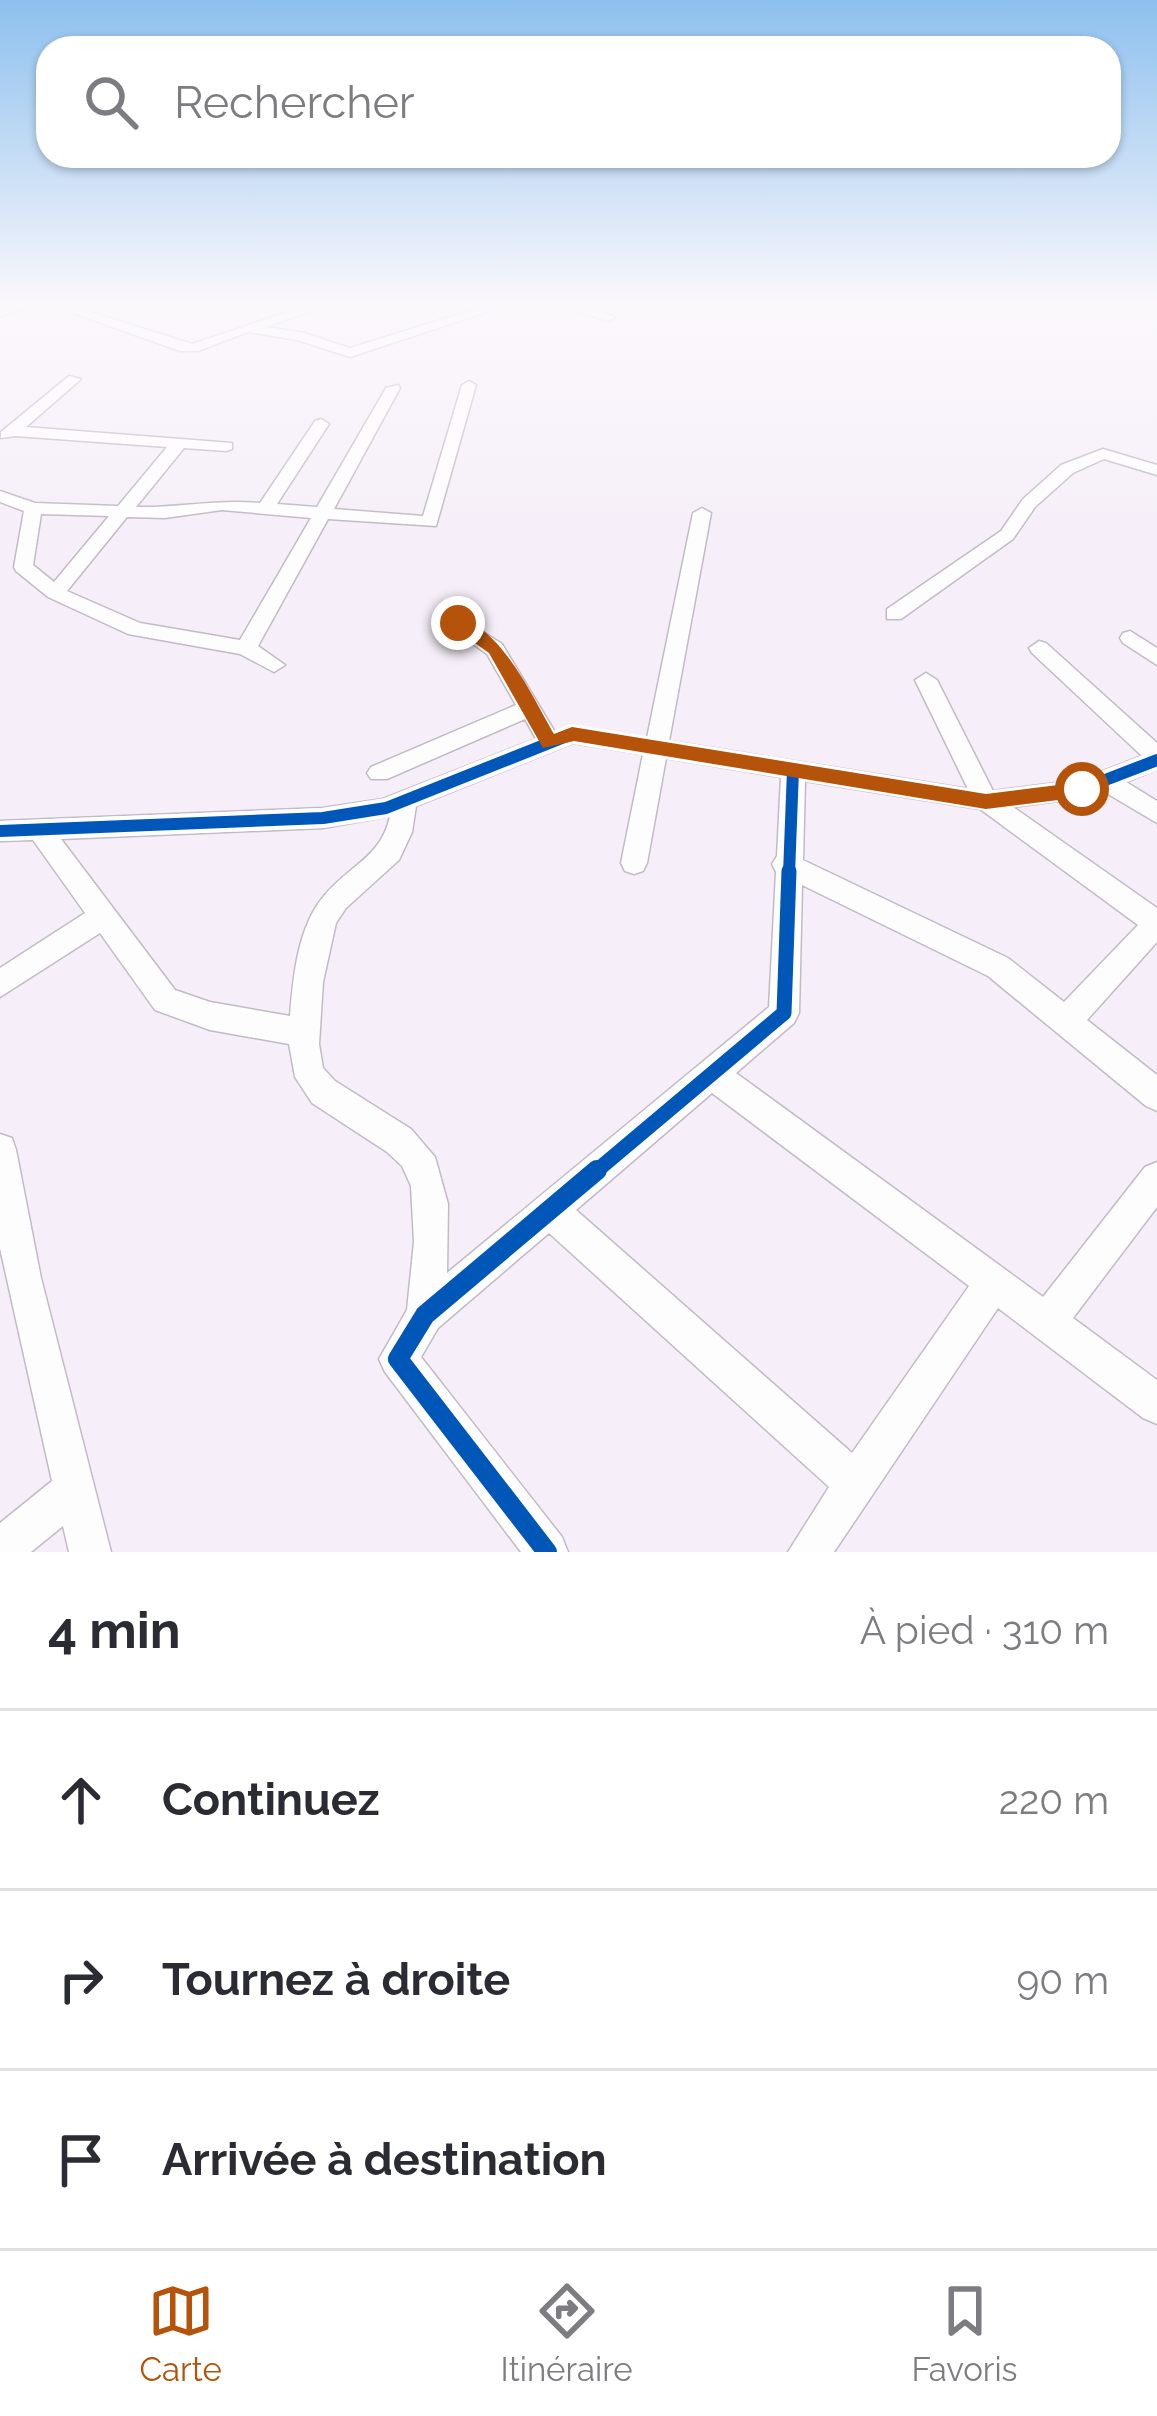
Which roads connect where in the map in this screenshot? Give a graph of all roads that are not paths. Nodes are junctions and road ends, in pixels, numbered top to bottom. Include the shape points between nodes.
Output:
1 (67, 379) dead end
2 (469, 385) dead end
3 (393, 388) dead end
4 (321, 424) dead end
5 (6, 435) edge
6 (179, 443) junction
7 (226, 446) dead end
8 (1157, 470) edge
9 (0, 496) edge
10 (33, 508) junction
11 (266, 508) junction
12 (124, 509) junction
13 (319, 513) junction
14 (702, 513) dead end
15 (55, 593) junction
16 (894, 614) dead end
17 (458, 623) dead end
18 (1130, 638) dead end
19 (246, 648) junction
20 (1039, 648) dead end
21 (1157, 658) edge
22 (274, 665) dead end
23 (926, 680) dead end
24 (532, 706) junction
25 (550, 743) junction
26 (657, 748) junction
27 (1157, 759) edge
28 (793, 770) junction
29 (379, 773) dead end
30 (1105, 780) junction
31 (404, 801) junction
32 (986, 801) junction
33 (1157, 813) edge
34 (39, 829) junction
35 (0, 831) edge
36 (634, 863) dead end
37 (787, 865) junction
38 (103, 916) junction
39 (1157, 923) edge
40 (0, 984) edge
41 (1066, 1021) junction
42 (303, 1032) junction
43 (711, 1073) junction
44 (1157, 1095) edge
45 (0, 1150) edge
46 (1157, 1179) edge
47 (549, 1210) junction
48 (993, 1282) junction
49 (424, 1316) junction
50 (1046, 1322) junction
51 (1157, 1404) edge
52 (856, 1484) junction
53 (73, 1491) junction
54 (0, 1550) edge
55 (90, 1552) edge
56 (547, 1552) edge
57 (809, 1552) edge

1 - 5 street
2 - 13 street via 430,522
3 - 13 street
4 - 11 street
5 - 6 street
6 - 7 street
6 - 12 street
8 - 16 street via 1103,454 1066,469 1007,535
9 - 10 street
10 - 12 street
10 - 15 street via 23,567
11 - 12 street
11 - 13 street
12 - 15 street
13 - 19 street
14 - 26 street
15 - 19 street via 135,629
17 - 24 street via 495,649
18 - 21 street
19 - 22 street
20 - 27 street
23 - 32 street
24 - 25 street
24 - 29 street
25 - 26 street via 572,734
25 - 31 street
26 - 28 street
26 - 36 street
27 - 30 street
28 - 32 street
28 - 37 street
30 - 32 street
30 - 33 street
31 - 34 street via 323,818
31 - 42 street via 402,834 388,857 330,907
32 - 39 street
34 - 35 street
34 - 38 street
37 - 41 street via 998,967
37 - 43 street via 784,1013
38 - 40 street
38 - 42 street via 165,1000
39 - 41 street
41 - 44 street
42 - 49 street via 306,1070 423,1167 431,1229
43 - 47 street
43 - 48 street
45 - 53 street
46 - 50 street
47 - 49 street
47 - 52 street
48 - 50 street
48 - 52 street
49 - 56 street via 398,1359
50 - 51 street
52 - 57 street
53 - 54 street
53 - 55 street

